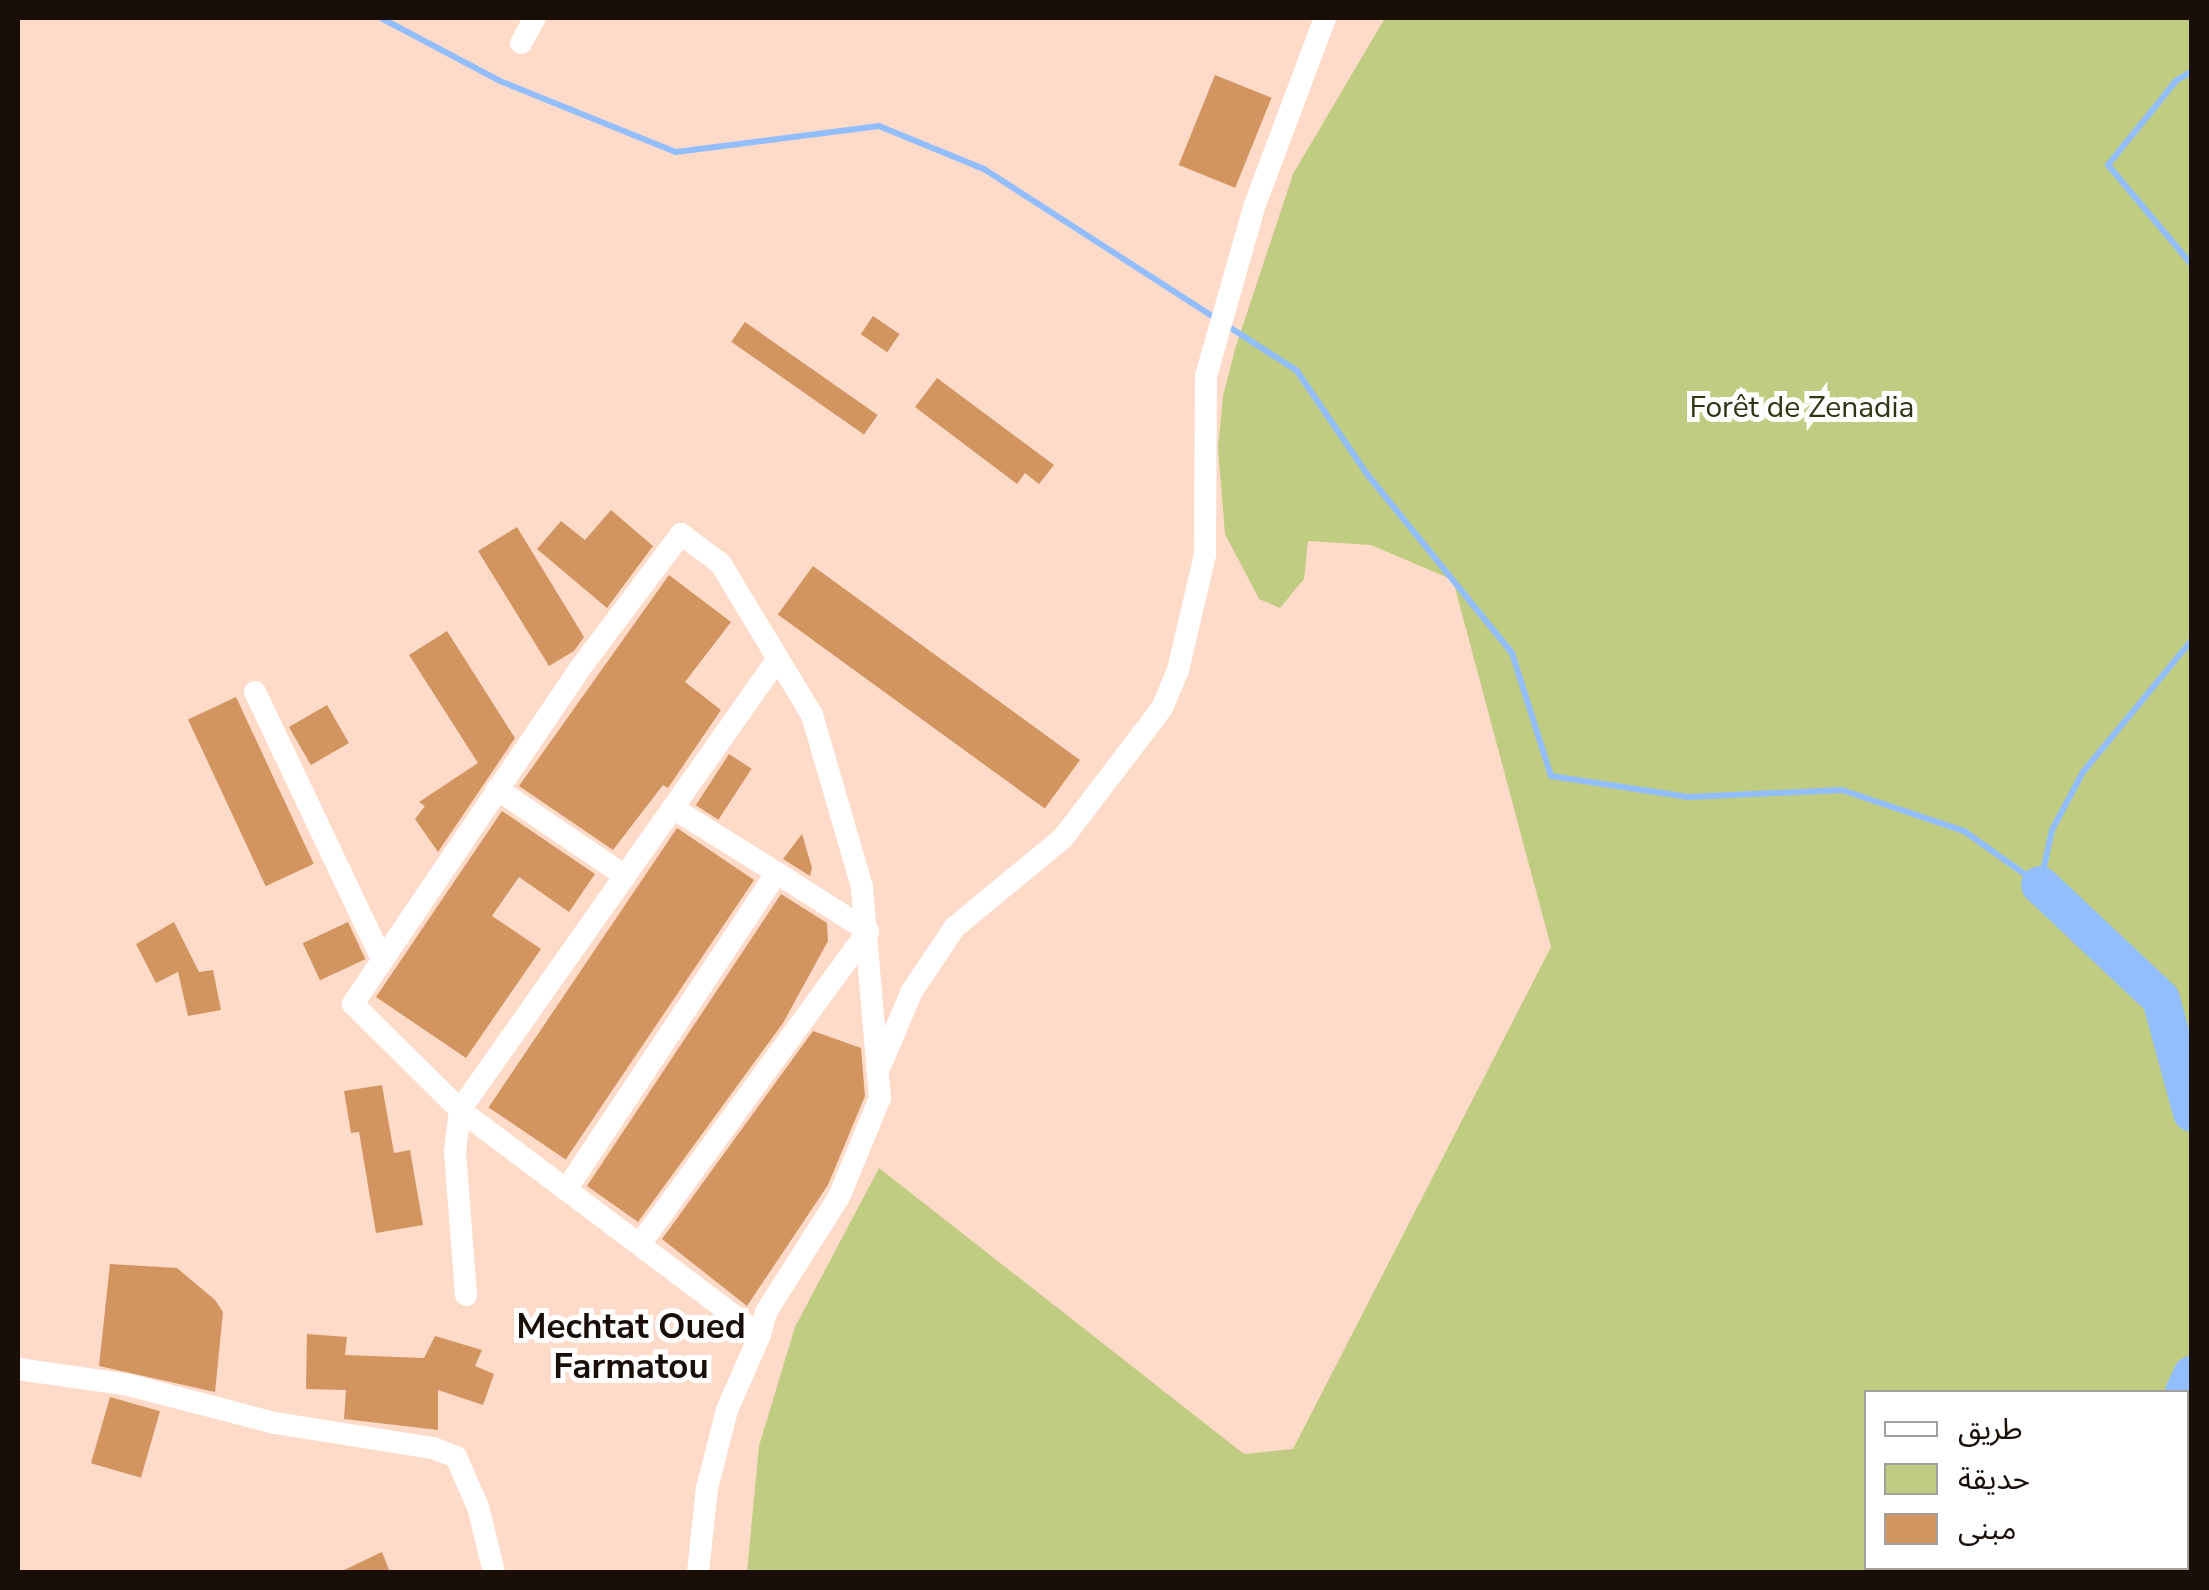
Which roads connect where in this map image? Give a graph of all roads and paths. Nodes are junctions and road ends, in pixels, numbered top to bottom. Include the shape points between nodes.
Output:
1 (535, 18) edge
2 (1325, 18) edge
3 (521, 43) dead end
4 (777, 660) junction
5 (255, 692) dead end
6 (497, 789) junction
7 (674, 808) junction
8 (777, 872) junction
9 (625, 876) junction
10 (868, 931) junction
11 (382, 960) junction
12 (878, 1071) junction
13 (460, 1110) junction
14 (566, 1190) junction
15 (640, 1244) junction
16 (466, 1295) dead end
17 (760, 1335) junction
18 (18, 1369) edge
19 (494, 1572) edge
20 (698, 1572) edge

1 - 3 street
2 - 12 street via 1254,207 1206,376 1205,555 1178,670 1167,695 1062,838 955,927 912,991
4 - 6 street via 722,564 681,534
4 - 7 street
4 - 10 street via 812,715
5 - 11 street
6 - 9 street
6 - 11 street
7 - 8 street
7 - 9 street
8 - 10 street
8 - 14 street
9 - 13 street
10 - 12 street
10 - 15 street
11 - 13 street via 352,1004
12 - 17 street via 880,1098 864,1144 766,1312
13 - 14 street
13 - 16 street via 455,1152
14 - 15 street
15 - 17 street
17 - 20 street via 713,1453
18 - 19 street via 129,1385 456,1457 478,1507

